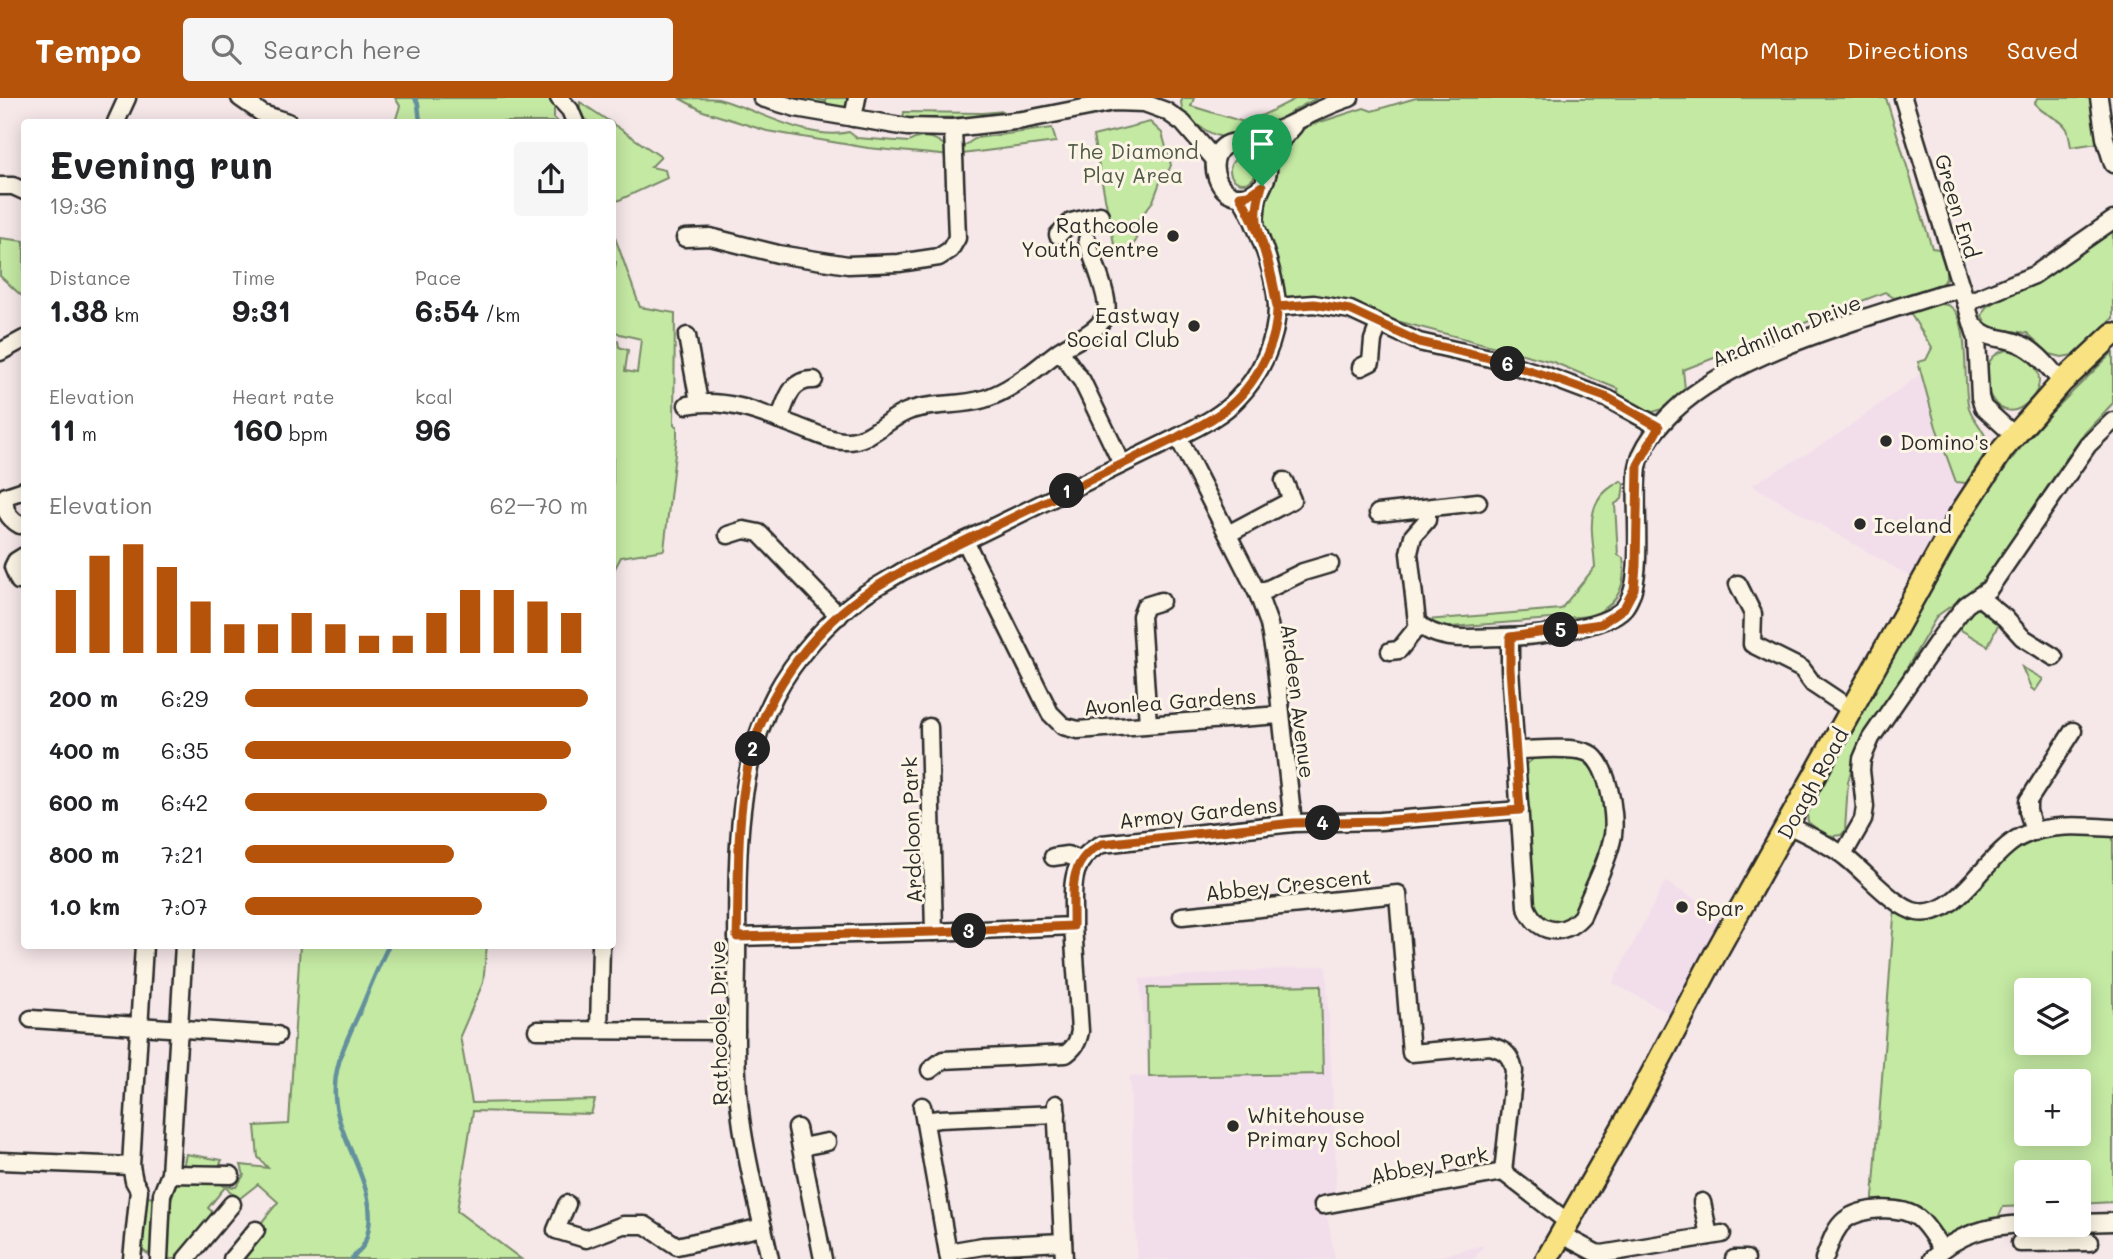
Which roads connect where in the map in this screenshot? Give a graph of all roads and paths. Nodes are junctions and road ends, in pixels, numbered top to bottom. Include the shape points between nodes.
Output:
1 (127, 98) edge
2 (240, 98) edge
3 (559, 98) edge
4 (762, 98) edge
5 (857, 98) edge
6 (1350, 98) edge
7 (1903, 98) edge
8 (2099, 98) edge
9 (1050, 106) edge
10 (1304, 117) junction
11 (853, 118) junction
12 (117, 119) edge
13 (279, 119) edge
14 (574, 119) edge
15 (953, 128) junction
16 (1191, 130) junction
17 (1238, 143) junction
18 (1215, 160) junction
19 (1267, 162) junction
20 (2113, 164) edge
21 (0, 186) edge
22 (1262, 186) junction
23 (21, 190) edge
24 (1240, 196) junction
25 (1100, 215) dead end
26 (2113, 220) edge
27 (1255, 224) junction
28 (1058, 234) dead end
29 (685, 238) dead end
30 (1087, 240) dead end
31 (1964, 296) junction
32 (1277, 307) junction
33 (1379, 324) junction
34 (1973, 325) junction
35 (2113, 334) edge
36 (687, 336) dead end
37 (21, 341) edge
38 (2008, 341) junction
39 (1060, 351) junction
40 (0, 352) edge
41 (1978, 362) junction
42 (1371, 364) dead end
43 (814, 380) dead end
44 (2062, 382) junction
45 (779, 420) junction
46 (2113, 421) edge
47 (1659, 427) junction
48 (2015, 436) junction
49 (1178, 437) junction
50 (1122, 464) junction
51 (1284, 481) dead end
52 (21, 491) edge
53 (1478, 502) dead end
54 (1427, 509) junction
55 (1378, 513) dead end
56 (21, 525) edge
57 (1228, 534) junction
58 (728, 535) dead end
59 (965, 541) junction
60 (21, 558) edge
61 (1330, 564) dead end
62 (21, 581) edge
63 (1738, 584) dead end
64 (1258, 594) junction
65 (1979, 597) junction
66 (1161, 601) dead end
67 (839, 615) junction
68 (1419, 625) junction
69 (1510, 637) junction
70 (1390, 651) dead end
71 (2054, 657) dead end
72 (1852, 710) junction
73 (1281, 715) junction
74 (1148, 724) junction
75 (929, 727) dead end
76 (2073, 731) dead end
77 (1516, 750) junction
78 (1520, 810) junction
79 (1293, 823) junction
80 (1788, 825) junction
81 (2113, 828) edge
82 (2034, 832) junction
83 (1843, 855) junction
84 (1053, 857) dead end
85 (1081, 860) junction
86 (1181, 916) dead end
87 (1073, 926) junction
88 (934, 932) junction
89 (737, 937) junction
90 (144, 949) edge
91 (184, 949) edge
92 (601, 949) edge
93 (31, 1019) dead end
94 (139, 1027) junction
95 (180, 1029) junction
96 (537, 1030) dead end
97 (599, 1030) junction
98 (736, 1031) junction
99 (277, 1035) dead end
100 (930, 1070) dead end
101 (797, 1128) dead end
102 (827, 1142) dead end
103 (801, 1147) junction
104 (0, 1161) edge
105 (131, 1166) junction
106 (1503, 1172) junction
107 (170, 1174) junction
108 (231, 1175) dead end
109 (139, 1190) junction
110 (162, 1194) junction
111 (1702, 1202) dead end
112 (232, 1204) dead end
113 (567, 1204) dead end
114 (1323, 1205) dead end
115 (2113, 1222) edge
116 (2091, 1223) edge
117 (2014, 1225) edge
118 (763, 1227) junction
119 (1565, 1228) junction
120 (256, 1230) dead end
121 (1063, 1242) junction
122 (2090, 1242) dead end
123 (2020, 1251) edge
124 (1937, 1254) edge
125 (949, 1255) edge
126 (137, 1258) edge
127 (159, 1259) edge
128 (186, 1259) edge
129 (232, 1259) edge
130 (770, 1259) edge
131 (823, 1259) edge
132 (1064, 1259) edge
133 (1547, 1259) edge
134 (1734, 1259) edge
135 (1746, 1259) edge
136 (1824, 1259) edge

1 - 12 street
2 - 13 street
3 - 14 street
4 - 11 street
5 - 11 street
6 - 10 street
7 - 31 street, Green End
8 - 20 street
9 - 15 street
9 - 16 street via 1143,103 1166,111
10 - 17 street
10 - 19 street
11 - 15 street via 907,127
15 - 29 street via 957,239 939,257 848,265 710,237
16 - 17 street
16 - 18 street
17 - 18 street via 1226,147
17 - 19 street via 1258,149
18 - 24 street via 1219,184
19 - 22 street
21 - 23 street
22 - 24 street
22 - 27 street, Rathcoole Drive
24 - 27 street, Rathcoole Drive
25 - 28 street via 1071,222
26 - 31 street, Ardmillan Drive via 2034,275
27 - 32 street, Rathcoole Drive
30 - 39 street via 1108,307 1094,328
31 - 34 street, Green End
31 - 47 street, Ardmillan Drive via 1928,298 1805,340 1726,374 1692,395
32 - 33 street via 1338,307
32 - 49 street, Rathcoole Drive via 1271,345 1255,377 1217,416
33 - 42 street
33 - 47 street via 1419,342 1490,358 1608,398
34 - 38 street via 1983,335
34 - 41 street, Green End
35 - 44 main road, Doagh Road
36 - 45 street via 693,403 731,404
37 - 40 street
38 - 41 street via 1988,349
38 - 44 street via 2032,352
39 - 45 street via 1023,380 986,398 908,411 859,440 826,438
39 - 50 street via 1082,381
41 - 48 street, Green End via 1983,408
43 - 45 street via 796,383
44 - 48 main road, Doagh Road
46 - 65 street via 2088,445
47 - 69 street, Ardmillan Drive via 1638,465 1634,589 1624,608 1601,624
48 - 72 main road, Doagh Road via 1954,526
49 - 50 street, Rathcoole Drive
49 - 57 street, Ardeen Avenue
50 - 59 street, Rathcoole Drive
51 - 57 street via 1292,500
52 - 56 street via 5,500 7,514
53 - 54 street
54 - 55 street
54 - 68 street via 1427,520 1413,536 1409,553
57 - 64 street, Ardeen Avenue
58 - 67 street via 744,530 759,533
59 - 67 street, Rathcoole Drive via 903,571
59 - 74 street, Avonlea Gardens via 1051,713 1063,726 1079,730
60 - 62 street via 13,568
61 - 64 street
63 - 72 street via 1754,614 1752,644 1801,669 1814,684
64 - 73 street, Ardeen Avenue via 1269,624
65 - 71 street via 2022,637
65 - 83 street via 1966,605 1942,635 1871,738 1862,758 1863,820
66 - 74 street via 1145,607 1141,616
67 - 89 street, Rathcoole Drive via 784,680 748,765 741,814
68 - 69 street via 1452,638
68 - 70 street via 1399,650
69 - 77 street
72 - 80 main road, Doagh Road
73 - 74 street, Avonlea Gardens
73 - 79 street, Ardeen Avenue
75 - 88 street, Ardcloon Park
76 - 82 street via 2028,801
77 - 78 street
77 - 78 street via 1588,752 1604,769 1613,822 1611,841 1582,916 1564,930 1539,925 1526,906
78 - 79 street, Armoy Gardens
79 - 85 street, Armoy Gardens via 1102,844
80 - 83 street
80 - 119 main road, Doagh Road
81 - 82 street
82 - 83 street via 2002,849 1959,897 1940,909 1918,912 1898,903
84 - 85 street
85 - 87 street via 1074,874
86 - 106 street, Abbey Crescent via 1398,894 1411,1053 1490,1046 1511,1058 1514,1071
87 - 88 street
87 - 100 street via 1080,1031 1074,1048 1066,1054 943,1060
88 - 89 street
89 - 98 street, Rathcoole Drive
90 - 94 street
91 - 95 street
92 - 97 street
93 - 94 street
94 - 95 street
94 - 105 street
95 - 99 street
95 - 107 street
96 - 97 street
97 - 98 street
98 - 118 street, Rathcoole Drive via 741,1121
101 - 103 street
102 - 103 street
103 - 131 street
104 - 105 street
105 - 109 street
106 - 114 street, Abbey Park
106 - 119 street, Abbey Park
107 - 108 street
107 - 110 street
109 - 110 street
109 - 126 street
110 - 127 street
111 - 119 street, Abbey Park via 1716,1235 1596,1254
112 - 128 street
113 - 118 street via 556,1230 586,1239 623,1225 645,1225 677,1245
115 - 116 street
117 - 124 street via 1978,1230
118 - 130 street, Rathcoole Drive
119 - 133 main road, Doagh Road
120 - 129 street
121 - 125 street via 983,1246
121 - 125 street via 1057,1109 939,1119 923,1114
121 - 132 street
122 - 123 street
124 - 136 street via 1919,1219 1899,1209 1845,1220 1835,1231
134 - 135 street

